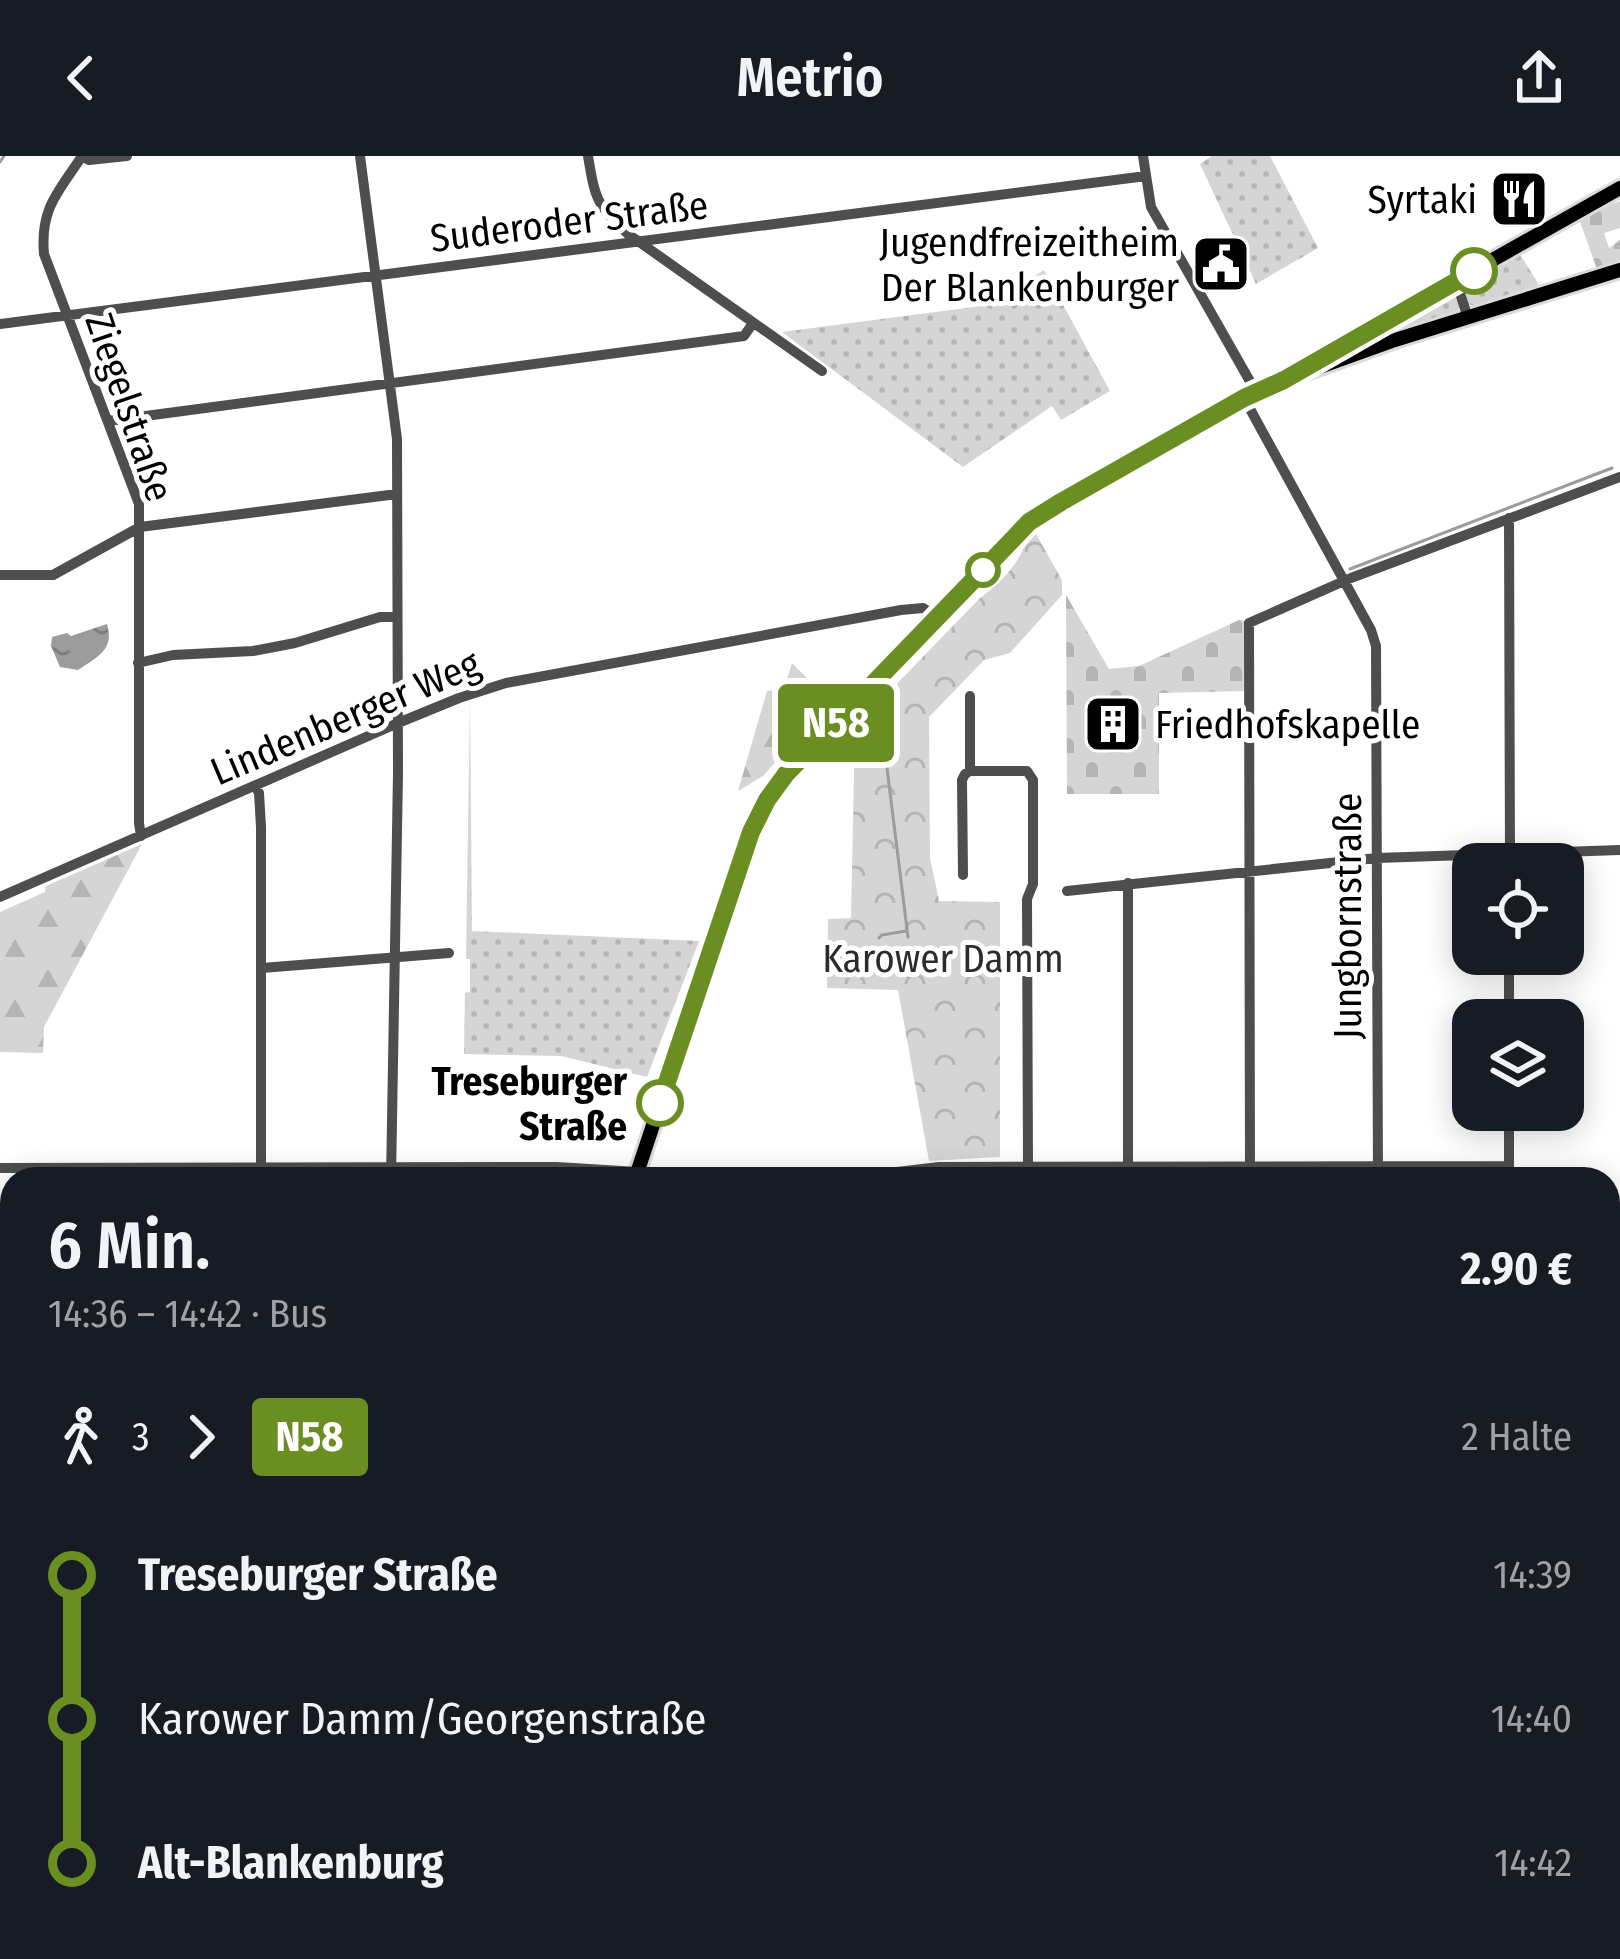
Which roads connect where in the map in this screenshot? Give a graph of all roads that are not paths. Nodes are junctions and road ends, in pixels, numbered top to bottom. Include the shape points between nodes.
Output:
1 (81, 156) edge
2 (127, 156) edge
3 (360, 156) edge
4 (588, 156) edge
5 (1143, 156) edge
6 (1146, 176) junction
7 (1620, 188) edge
8 (641, 242) junction
9 (1620, 270) edge
10 (376, 276) junction
11 (1456, 281) junction
12 (67, 315) junction
13 (1468, 317) junction
14 (754, 323) junction
15 (0, 324) edge
16 (822, 371) dead end
17 (1284, 380) junction
18 (390, 382) junction
19 (1250, 394) junction
20 (108, 421) junction
21 (1620, 477) edge
22 (397, 494) junction
23 (1509, 518) junction
24 (140, 526) junction
25 (0, 575) edge
26 (1345, 582) junction
27 (397, 617) junction
28 (938, 618) junction
29 (138, 663) junction
30 (970, 696) dead end
31 (398, 723) junction
32 (970, 771) junction
33 (255, 786) junction
34 (141, 836) junction
35 (1510, 843) edge
36 (1620, 850) edge
37 (1584, 853) edge
38 (1377, 858) junction
39 (1452, 858) edge
40 (1249, 872) junction
41 (963, 875) dead end
42 (1128, 884) junction
43 (1067, 890) dead end
44 (0, 898) edge
45 (449, 953) dead end
46 (395, 958) junction
47 (262, 968) junction
48 (1509, 1131) edge
49 (261, 1167) edge
50 (391, 1167) edge
51 (640, 1167) edge
52 (939, 1167) edge
53 (1028, 1167) joint
54 (1128, 1167) edge
55 (1250, 1167) edge
56 (1378, 1167) edge
57 (1509, 1167) edge

1 - 2 street
1 - 12 street, Ziegelstraße via 43,226 44,255
3 - 10 street
4 - 8 street via 601,208
5 - 6 street, Jungbornstraße
6 - 8 street, Suderoder Straße
6 - 19 street, Jungbornstraße via 1151,207
7 - 11 main road
8 - 10 street, Suderoder Straße
8 - 14 street
9 - 13 main road
10 - 12 street, Suderoder Straße
10 - 18 street
11 - 13 street
11 - 17 main road
12 - 15 street, Suderoder Straße
12 - 20 street, Ziegelstraße
13 - 17 main road
14 - 16 street
14 - 18 street via 744,336
17 - 19 main road
18 - 20 street
18 - 22 street
19 - 26 street, Jungbornstraße
19 - 28 main road via 1029,522
20 - 24 street, Ziegelstraße via 140,504
21 - 23 street
22 - 24 street
22 - 27 street
23 - 26 street
23 - 35 street
24 - 25 street via 53,574
24 - 29 street, Ziegelstraße
26 - 38 street, Jungbornstraße via 1376,646
26 - 40 street via 1249,623
27 - 29 street via 253,651
27 - 31 street
28 - 31 street, Lindenberger Weg via 923,608 894,611 506,682
28 - 51 main road via 786,774 756,820
29 - 34 street, Ziegelstraße
30 - 32 street
31 - 33 street, Lindenberger Weg
31 - 46 street
32 - 41 street via 962,780
32 - 53 street via 1028,771 1033,780
33 - 34 street, Lindenberger Weg
33 - 47 street
34 - 44 street, Lindenberger Weg
36 - 37 street
38 - 39 street
38 - 40 street
38 - 56 street, Jungbornstraße
40 - 42 street
40 - 55 street
42 - 43 street
42 - 54 street
45 - 46 street
46 - 47 street
46 - 50 street
47 - 49 street
48 - 57 street
52 - 53 street

